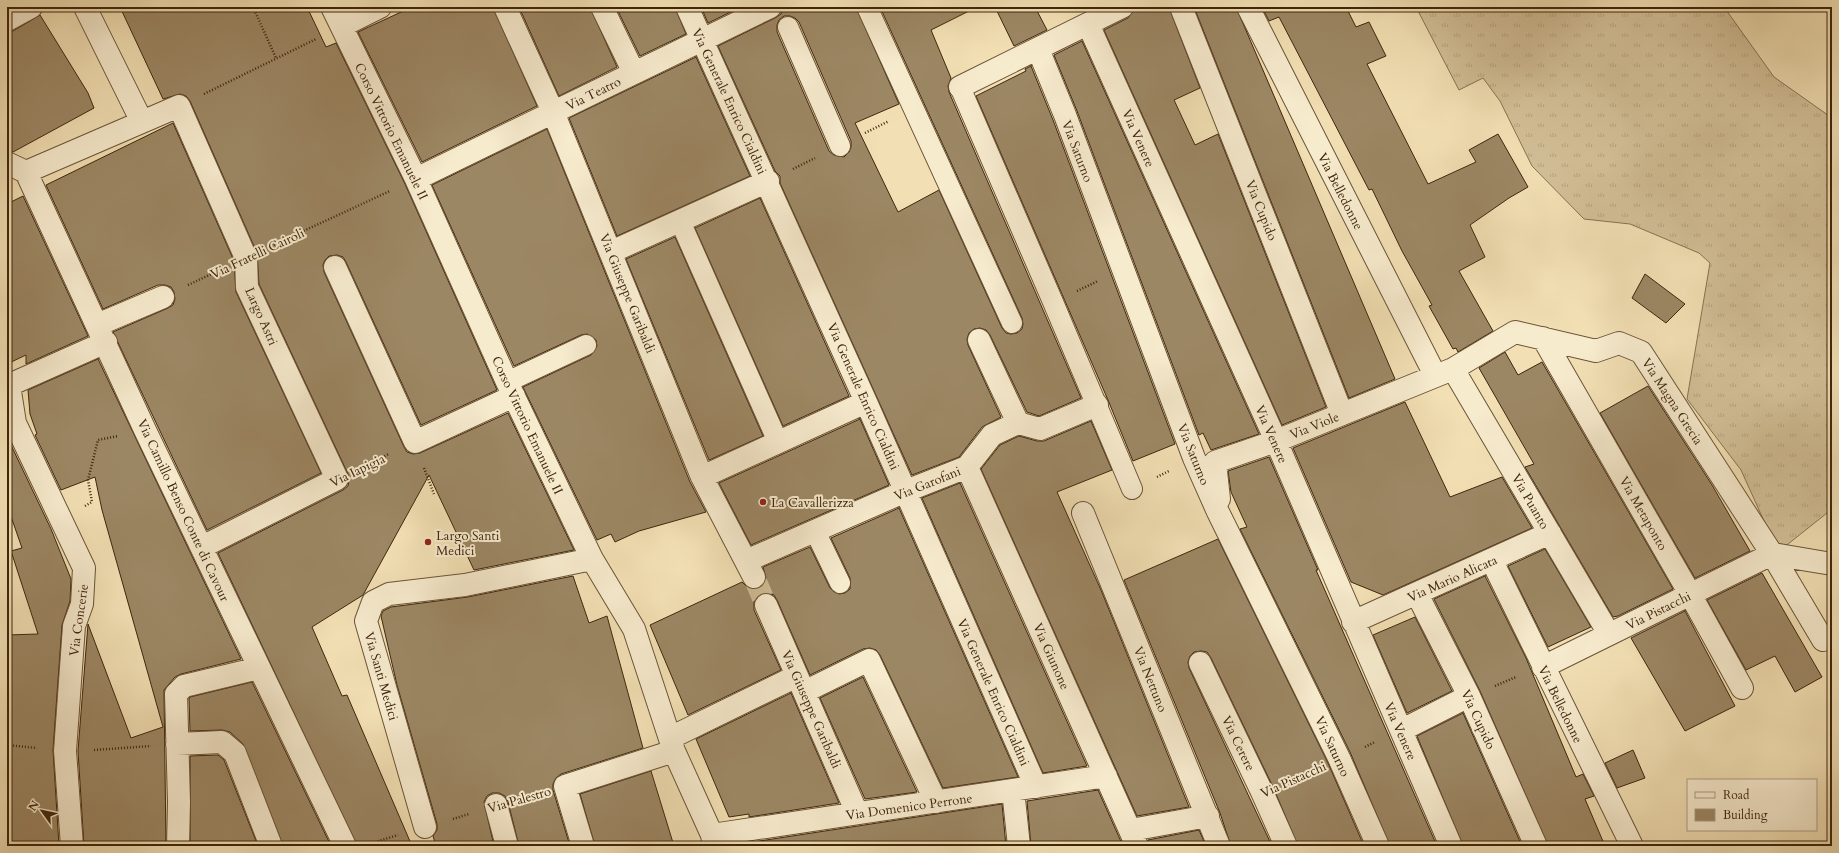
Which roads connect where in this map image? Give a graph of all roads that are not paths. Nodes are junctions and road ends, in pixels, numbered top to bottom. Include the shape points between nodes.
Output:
1 (31, 7) edge
2 (85, 7) edge
3 (332, 7) edge
4 (380, 7) edge
5 (505, 7) edge
6 (602, 7) edge
7 (687, 7) edge
8 (770, 7) edge
9 (867, 7) edge
10 (1122, 7) edge
11 (1181, 7) edge
12 (1248, 7) edge
13 (7, 20) edge
14 (1088, 24) junction
15 (342, 26) junction
16 (788, 27) dead end
17 (702, 40) junction
18 (1038, 49) junction
19 (634, 73) junction
20 (960, 87) joint
21 (553, 112) junction
22 (142, 122) junction
23 (840, 146) dead end
24 (7, 163) edge
25 (26, 172) junction
26 (416, 179) junction
27 (768, 181) junction
28 (680, 221) junction
29 (612, 252) junction
30 (335, 268) dead end
31 (163, 297) road end
32 (1012, 324) dead end
33 (101, 334) junction
34 (1543, 338) junction
35 (979, 340) dead end
36 (586, 345) dead end
37 (1444, 372) junction
38 (8, 385) edge
39 (510, 389) junction
40 (866, 402) junction
41 (1097, 405) junction
42 (1342, 414) junction
43 (1018, 423) junction
44 (1276, 441) junction
45 (778, 442) junction
46 (967, 466) junction
47 (702, 477) junction
48 (337, 479) joint
49 (1132, 489) dead end
50 (906, 491) junction
51 (1218, 512) junction
52 (1083, 513) dead end
53 (815, 531) junction
54 (1550, 533) junction
55 (202, 547) junction
56 (1772, 554) junction
57 (592, 559) junction
58 (1492, 561) junction
59 (1832, 564) edge
60 (750, 569) joint
61 (840, 583) dead end
62 (1417, 594) junction
63 (1690, 594) junction
64 (766, 605) tunnel mouth
65 (1353, 622) junction
66 (1609, 634) junction
67 (1823, 640) dead end
68 (1200, 663) dead end
69 (1543, 667) junction
70 (258, 668) junction
71 (801, 684) junction
72 (1742, 688) dead end
73 (1469, 696) junction
74 (1402, 730) junction
75 (177, 744) junction
76 (672, 744) junction
77 (1106, 776) junction
78 (1036, 787) junction
79 (1013, 790) junction
80 (936, 802) junction
81 (496, 805) road end
82 (857, 813) junction
83 (1208, 816) junction
84 (425, 827) road end
85 (1134, 838) edge
86 (713, 841) edge
87 (72, 846) edge
88 (178, 846) edge
89 (271, 846) edge
90 (345, 846) edge
91 (507, 846) edge
92 (583, 846) edge
93 (1019, 846) edge
94 (1219, 846) edge
95 (1286, 846) edge
96 (1378, 846) edge
97 (1452, 846) edge
98 (1536, 846) edge
99 (1632, 846) edge

1 - 13 street
2 - 22 street
3 - 15 street, Corso Vittorio Emanuele II
4 - 15 street
5 - 21 street, Via Giuseppe Garibaldi
6 - 19 street
7 - 17 street, Via Generale Enrico Cialdini
8 - 17 street, Via Teatro
9 - 32 street
10 - 14 street
11 - 42 street, Via Cupido
12 - 37 street, Via Belledonne
14 - 18 street
14 - 44 street, Via Venere
15 - 26 street, Corso Vittorio Emanuele II
16 - 23 street
17 - 19 street, Via Teatro
17 - 27 street, Via Generale Enrico Cialdini
18 - 20 street
18 - 51 street, Via Saturno via 1194,458
19 - 21 street, Via Teatro
20 - 41 street
21 - 26 street, Via Teatro
21 - 29 street, Via Giuseppe Garibaldi
22 - 25 street
22 - 48 street, Largo Astri via 179,106 246,258 247,287
24 - 25 street
25 - 33 street, Via Camillo Benso Conte di Cavour
26 - 39 street, Corso Vittorio Emanuele II
27 - 28 street
27 - 40 street, Via Generale Enrico Cialdini
28 - 29 street
28 - 45 street
29 - 47 street, Via Giuseppe Garibaldi
30 - 39 street via 415,442
31 - 33 street
33 - 38 street
33 - 55 street, Via Camillo Benso Conte di Cavour
34 - 37 street, Via Magna Grecia via 1515,332
34 - 56 street, Via Magna Grecia via 1596,351 1619,343 1642,352
34 - 63 street, Via Metaponto
35 - 43 street
36 - 39 street
37 - 42 street, Via Viole
37 - 54 street, Via Puanto
38 - 87 street, Via Concerie via 15,424 84,568 82,604 74,626 65,751
39 - 57 street, Corso Vittorio Emanuele II
40 - 45 street
40 - 50 street, Via Generale Enrico Cialdini
41 - 43 street via 1040,429
41 - 49 street
42 - 44 street, Via Viole
43 - 46 street, Via Garofani via 992,435
44 - 51 street, Via Viole via 1215,462 1219,494
44 - 65 street, Via Venere
45 - 47 street
46 - 50 street, Via Garofani
46 - 77 street, Via Giunone
47 - 60 street, Via Giuseppe Garibaldi
48 - 55 street, Via Iapigia
50 - 53 street, Via Garofani
50 - 78 street, Via Generale Enrico Cialdini
51 - 96 street, Via Saturno via 1339,758
52 - 83 street, Via Nettuno
53 - 60 street, Via Garofani
53 - 61 street
54 - 58 street, Via Mario Alicata
54 - 66 street, Via Puanto
55 - 70 street, Via Camillo Benso Conte di Cavour
56 - 59 street
56 - 63 street, Via Pistacchi
56 - 67 street, Via Magna Grecia
57 - 76 street, Corso Vittorio Emanuele II via 634,629
57 - 84 street, Via Santi Medici via 465,585 389,594 373,602 366,621
58 - 62 street, Via Mario Alicata
58 - 69 street, Via Belledonne
62 - 65 street, Via Mario Alicata
62 - 73 street, Via Cupido
63 - 66 street, Via Pistacchi
63 - 72 street, Via Metaponto
64 - 71 street, Via Giuseppe Garibaldi
65 - 74 street, Via Venere
66 - 69 street, Via Pistacchi
68 - 95 street, Via Cerere
69 - 99 street, Via Belledonne
70 - 75 street via 184,686 176,694
70 - 90 street, Via Camillo Benso Conte di Cavour
71 - 76 street, Via Palestro
71 - 80 street, Via Palestro via 869,660
71 - 82 street, Via Giuseppe Garibaldi
73 - 74 street
73 - 98 street, Via Cupido
74 - 97 street, Via Venere
75 - 88 street
75 - 89 street via 222,742 235,753
76 - 86 street, Corso Vittorio Emanuele II
76 - 92 street, Via Palestro via 565,786
77 - 78 street, Via Domenico Perrone
77 - 85 street, Via Giunone
78 - 79 street, Via Domenico Perrone
79 - 80 street, Via Domenico Perrone
79 - 93 street
80 - 82 street, Via Domenico Perrone
81 - 91 street
82 - 86 street, Via Domenico Perrone
83 - 85 street
83 - 94 street, Via Nettuno

